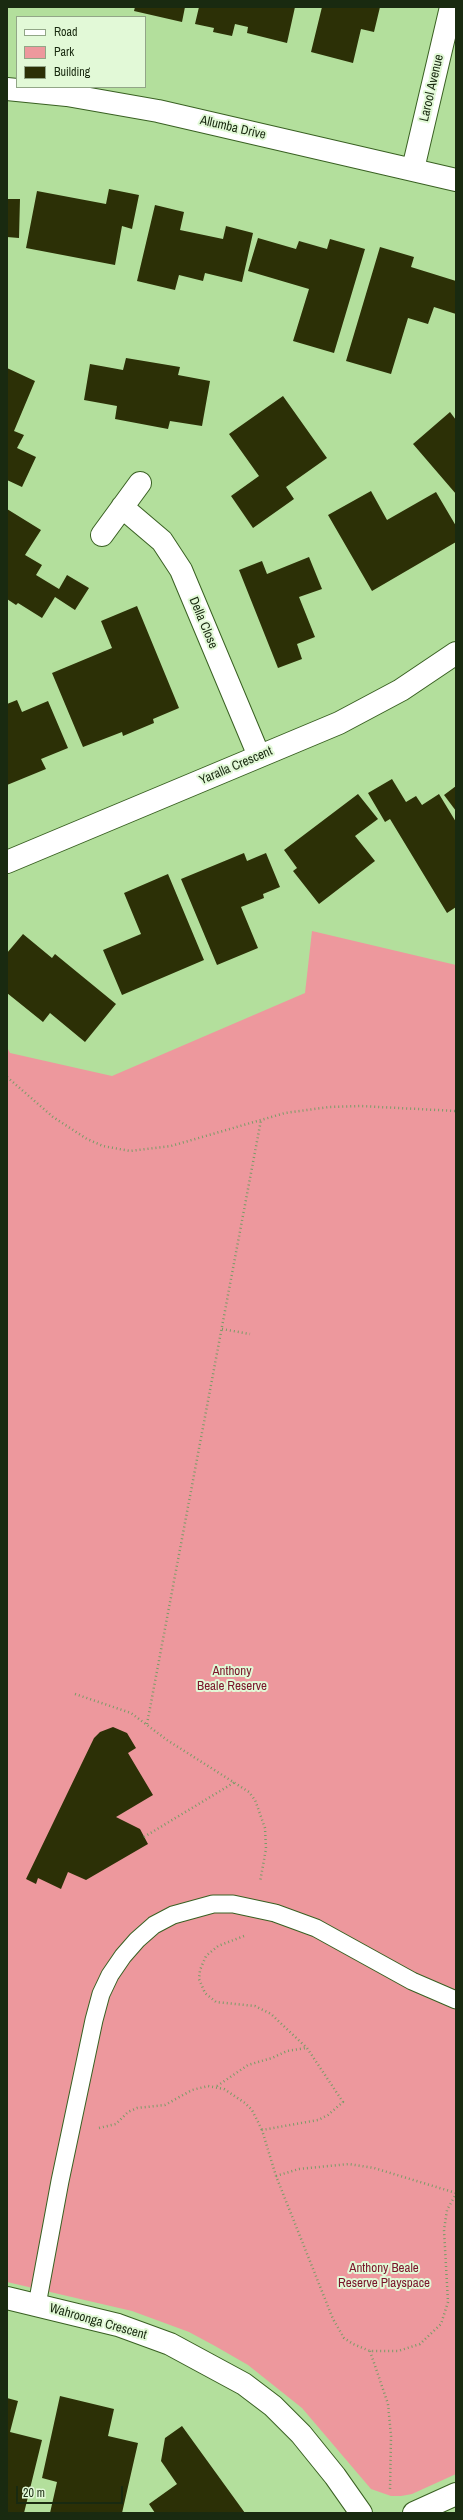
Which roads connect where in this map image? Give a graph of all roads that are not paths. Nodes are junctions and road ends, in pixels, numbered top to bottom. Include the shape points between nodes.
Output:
1 (451, 7) edge
2 (7, 89) edge
3 (413, 170) junction
4 (456, 180) edge
5 (140, 483) dead end
6 (122, 507) junction
7 (102, 535) dead end
8 (456, 653) edge
9 (258, 756) junction
10 (7, 862) edge
11 (456, 2000) edge
12 (7, 2298) edge
13 (37, 2305) junction
14 (456, 2494) edge
15 (361, 2513) edge
16 (414, 2513) edge

1 - 3 street, Larool Avenue
2 - 3 street, Allumba Drive via 67,95 158,111
3 - 4 street, Allumba Drive
5 - 6 street
6 - 7 street
6 - 9 street, Della Close via 162,541 181,570
8 - 9 street, Yaralla Crescent via 371,708
9 - 10 street, Yaralla Crescent
11 - 13 lane via 412,1981 316,1928 255,1908 213,1904 173,1915 154,1925 123,1956 101,1994 72,2124
12 - 13 street, Wahroonga Crescent
13 - 15 street, Wahroonga Crescent via 118,2325 170,2344 244,2384 273,2406 301,2434 336,2476
14 - 16 street

